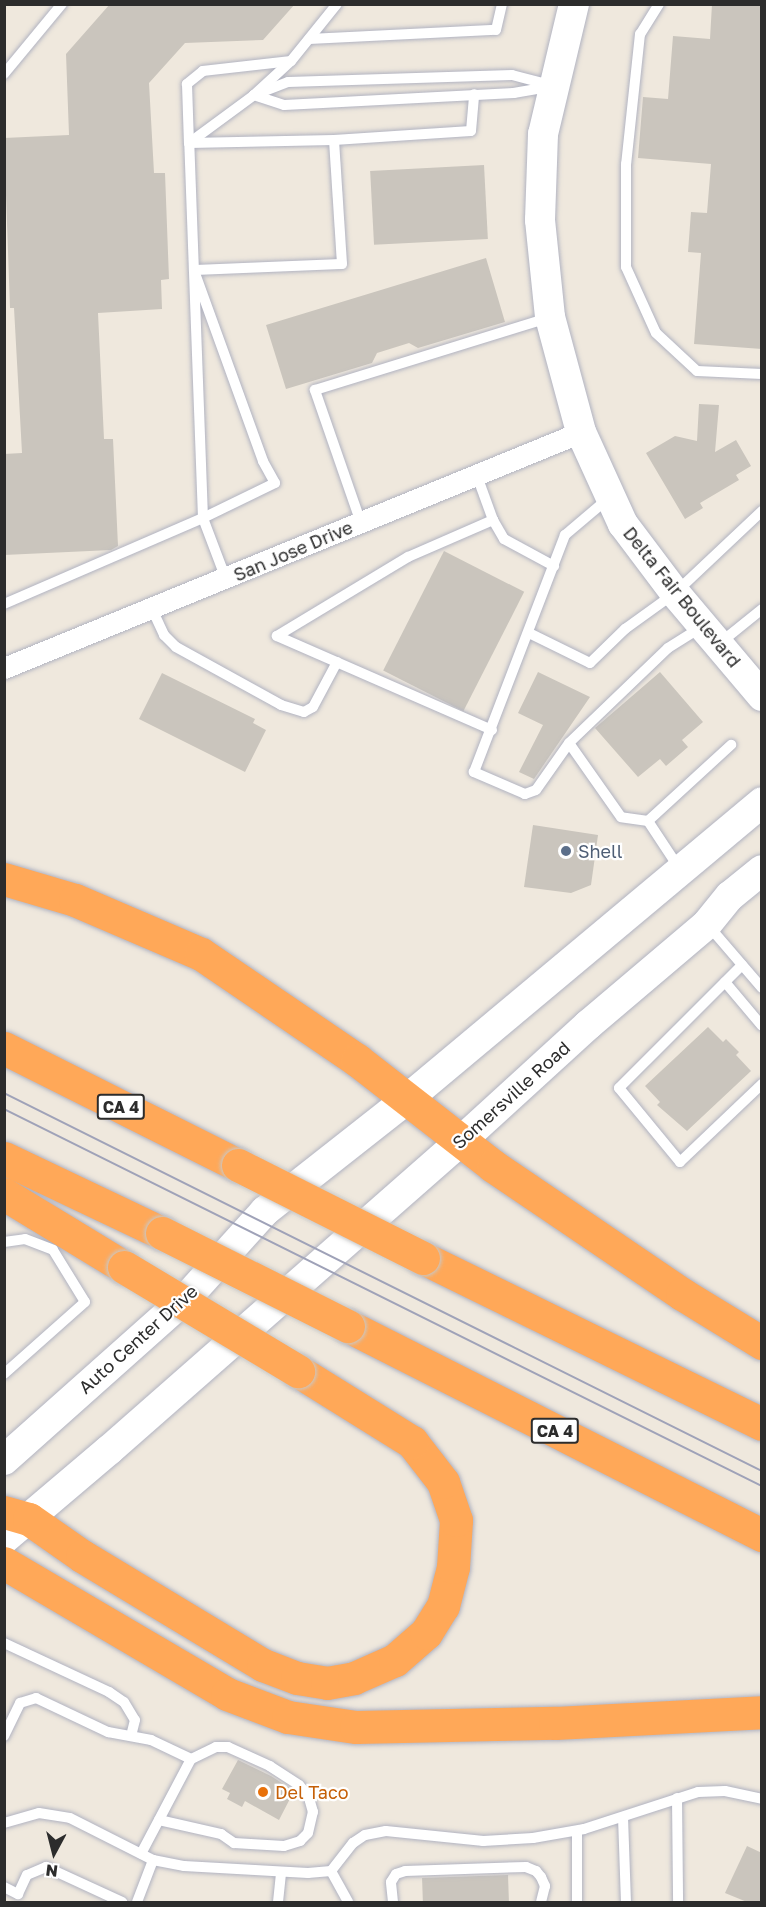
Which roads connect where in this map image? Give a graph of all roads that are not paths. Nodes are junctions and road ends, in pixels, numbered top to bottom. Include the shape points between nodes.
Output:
1 (62, 4) edge
2 (337, 4) edge
3 (502, 4) edge
4 (574, 4) edge
5 (659, 4) edge
6 (309, 39) junction
7 (291, 62) junction
8 (4, 74) edge
9 (554, 86) junction
10 (474, 94) junction
11 (254, 95) junction
12 (334, 140) junction
13 (189, 143) junction
14 (194, 270) junction
15 (550, 317) junction
16 (762, 374) edge
17 (581, 432) junction
18 (477, 476) junction
19 (610, 497) junction
20 (762, 511) edge
21 (203, 518) junction
22 (493, 520) junction
23 (361, 523) junction
24 (554, 566) junction
25 (226, 579) junction
26 (675, 593) junction
27 (4, 604) edge
28 (152, 609) junction
29 (762, 609) edge
30 (529, 633) junction
31 (712, 635) junction
32 (337, 662) junction
33 (4, 668) edge
34 (761, 693) edge
35 (492, 730) junction
36 (569, 743) junction
37 (731, 745) dead end
38 (762, 802) edge
39 (648, 821) junction
40 (680, 868) junction
41 (762, 870) edge
42 (4, 879) edge
43 (707, 924) junction
44 (742, 965) junction
45 (725, 982) junction
46 (762, 988) edge
47 (762, 1026) edge
48 (4, 1048) edge
49 (762, 1084) edge
50 (406, 1100) junction
51 (461, 1141) junction
52 (4, 1158) edge
53 (4, 1194) edge
54 (4, 1242) edge
55 (762, 1343) edge
56 (4, 1374) edge
57 (762, 1424) edge
58 (4, 1460) edge
59 (13, 1523) edge
60 (762, 1535) edge
61 (4, 1563) edge
62 (4, 1643) edge
63 (762, 1712) edge
64 (4, 1736) edge
65 (132, 1736) junction
66 (191, 1759) junction
67 (678, 1798) junction
68 (762, 1799) edge
69 (622, 1817) junction
70 (159, 1820) junction
71 (4, 1823) edge
72 (577, 1831) junction
73 (141, 1854) junction
74 (153, 1860) junction
75 (331, 1871) junction
76 (281, 1872) junction
77 (4, 1887) edge
78 (16, 1898) edge
79 (122, 1902) edge
80 (137, 1902) edge
81 (278, 1902) edge
82 (348, 1902) edge
83 (393, 1902) edge
84 (541, 1902) edge
85 (577, 1902) edge
86 (626, 1902) edge
87 (678, 1902) edge

1 - 8 lane
2 - 6 lane
3 - 6 lane via 496,30
4 - 9 main road, Delta Fair Boulevard
5 - 16 lane via 640,34 626,164 626,267 656,333 697,371
6 - 7 lane
7 - 11 lane
7 - 13 lane via 203,71 187,84
9 - 10 lane
9 - 11 lane via 512,75 288,82
9 - 15 main road, Delta Fair Boulevard via 543,134 540,220
10 - 11 lane via 284,105
10 - 12 lane via 471,131
11 - 13 lane
12 - 13 lane
12 - 14 lane via 342,264
13 - 14 lane
14 - 21 lane
14 - 21 lane via 263,460 275,483
15 - 17 main road, Delta Fair Boulevard
15 - 23 lane via 315,390
17 - 18 street, San Jose Drive
17 - 19 main road, Delta Fair Boulevard
18 - 22 lane
18 - 23 street, San Jose Drive
19 - 24 lane via 566,535
19 - 26 main road, Delta Fair Boulevard via 623,524
20 - 26 lane
21 - 25 lane
21 - 27 lane
22 - 24 lane via 504,539
22 - 32 lane via 408,557 277,636
23 - 25 street, San Jose Drive
24 - 30 lane
25 - 28 street, San Jose Drive
26 - 30 lane via 625,629 591,663
26 - 31 main road, Delta Fair Boulevard
28 - 32 lane via 164,635 176,647 281,705 304,712 313,707
28 - 33 street, San Jose Drive
29 - 31 lane
30 - 35 lane
31 - 34 main road, Delta Fair Boulevard
31 - 36 lane via 668,648
32 - 35 lane
35 - 36 lane via 474,772 525,794 536,789
36 - 39 lane via 621,817
37 - 39 lane
38 - 40 main road
39 - 40 lane
40 - 50 main road
41 - 43 main road, Somersville Road via 730,896
42 - 50 highway via 75,900 201,954 357,1060
43 - 44 lane
43 - 51 main road, Somersville Road via 588,1024
44 - 45 lane
44 - 46 lane
45 - 47 lane
45 - 49 lane via 619,1088 680,1162
48 - 57 highway, CA 4, bridge
50 - 51 highway
50 - 58 main road, Auto Center Drive via 265,1211 190,1294
51 - 55 highway via 673,1288
51 - 59 main road, Somersville Road
52 - 60 highway, CA 4, bridge via 162,1233
53 - 59 highway, bridge via 412,1442 443,1482 456,1520 453,1567 444,1606 426,1633 395,1660 354,1678 327,1683 297,1678 263,1665 82,1556
54 - 56 lane via 25,1239 53,1250 85,1302
61 - 63 highway via 227,1694 288,1717 356,1726 555,1723
62 - 65 lane via 124,1702 135,1720
64 - 65 lane via 20,1703 36,1698 108,1732
65 - 66 lane via 151,1740
66 - 70 lane
66 - 70 lane via 216,1747 228,1747 270,1766 308,1795 313,1812 311,1824 300,1841 284,1846 234,1843 221,1834
67 - 68 lane via 725,1791
67 - 69 lane
67 - 87 lane
69 - 72 lane
69 - 86 lane
70 - 73 lane
71 - 73 lane via 39,1813 70,1818
72 - 75 lane via 483,1841 386,1831 365,1835 353,1843
72 - 85 lane
73 - 74 lane
74 - 76 lane via 183,1866
74 - 80 lane
75 - 76 lane
75 - 82 lane
76 - 81 lane
77 - 78 lane
78 - 79 lane via 27,1875 46,1867
83 - 84 lane via 391,1882 396,1874 405,1871 526,1866 542,1878 545,1886

